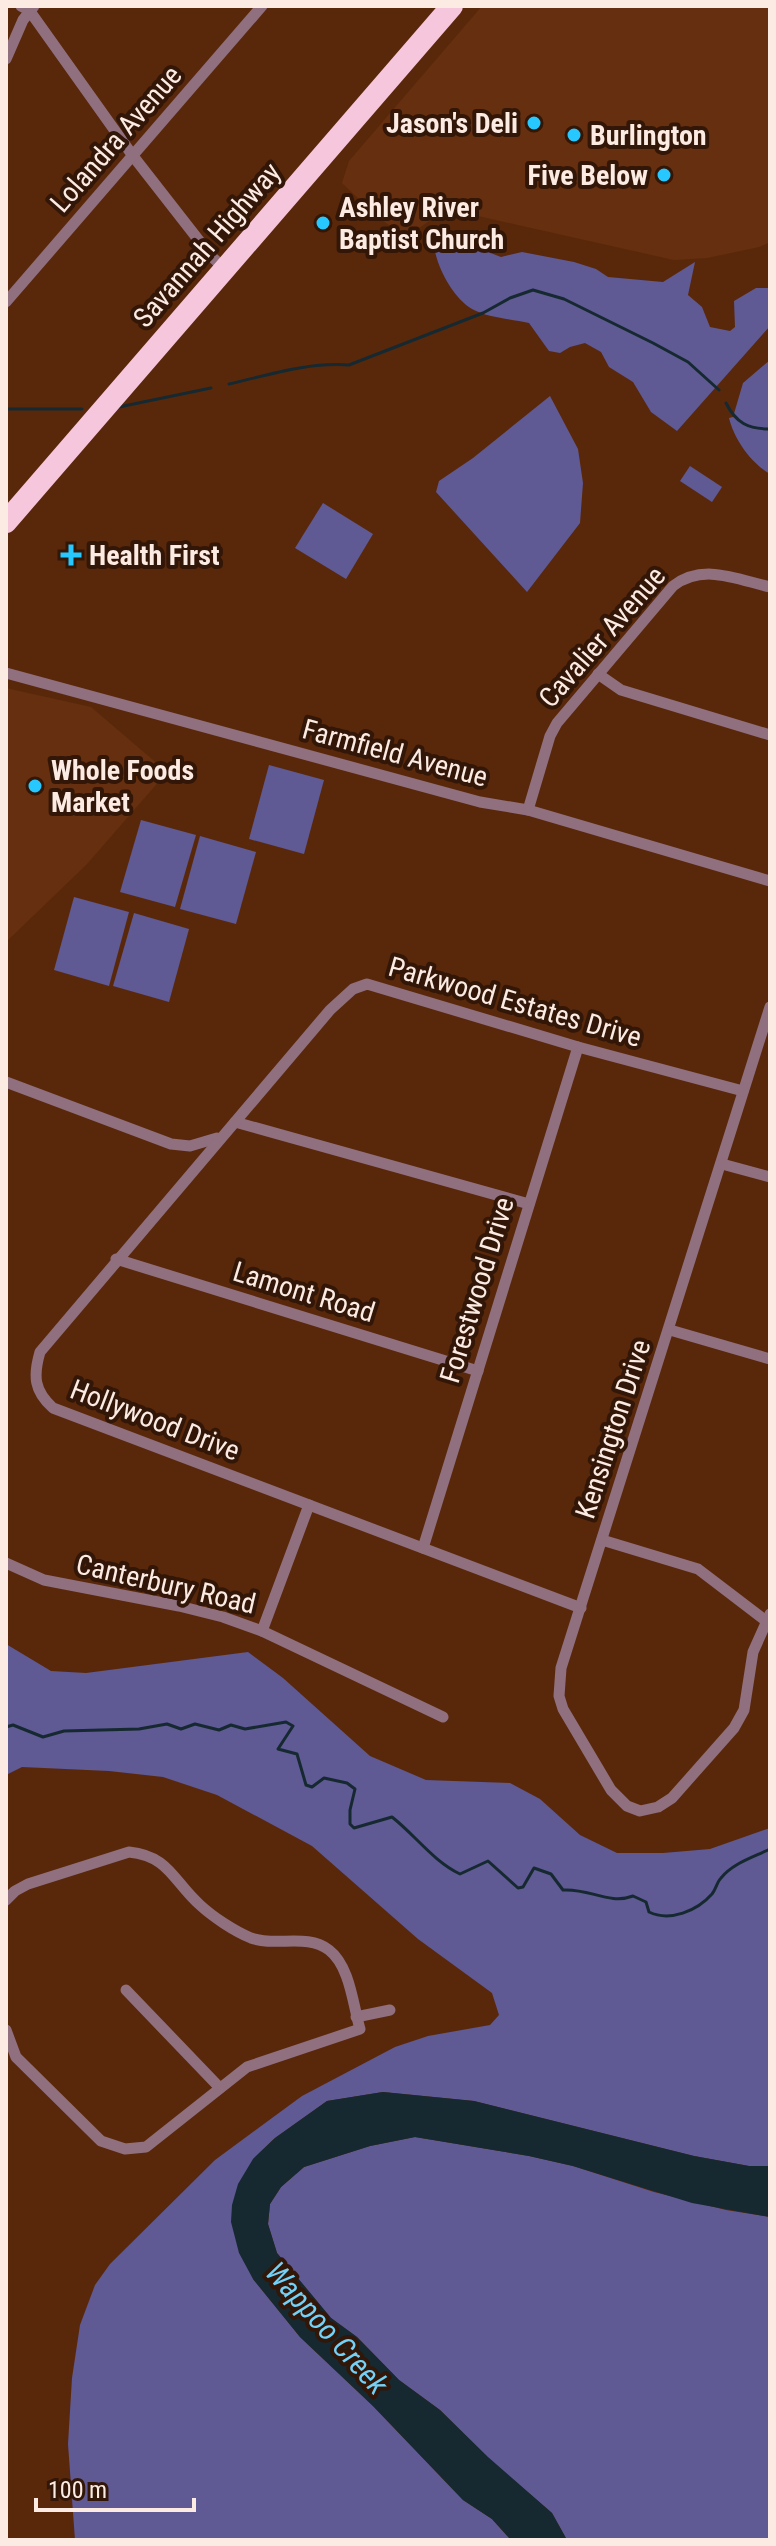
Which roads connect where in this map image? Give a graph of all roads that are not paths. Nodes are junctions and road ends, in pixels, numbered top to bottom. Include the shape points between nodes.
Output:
1 (262, 6) edge
2 (452, 6) edge
3 (28, 7) edge
4 (6, 59) edge
5 (133, 156) junction
6 (225, 269) junction
7 (6, 302) edge
8 (6, 522) edge
9 (770, 587) edge
10 (6, 673) edge
11 (598, 674) junction
12 (770, 735) edge
13 (528, 810) junction
14 (770, 881) edge
15 (770, 1007) edge
16 (765, 1039) edge
17 (578, 1047) junction
18 (6, 1082) edge
19 (743, 1091) junction
20 (235, 1122) junction
21 (223, 1135) junction
22 (722, 1164) junction
23 (770, 1177) edge
24 (529, 1204) junction
25 (116, 1259) junction
26 (670, 1330) junction
27 (770, 1359) edge
28 (478, 1371) junction
29 (309, 1505) junction
30 (602, 1540) junction
31 (423, 1548) junction
32 (6, 1563) edge
33 (581, 1608) junction
34 (768, 1617) edge
35 (262, 1631) junction
36 (443, 1717) dead end
37 (6, 1900) edge
38 (126, 1990) dead end
39 (390, 2010) dead end
40 (356, 2017) junction
41 (7, 2038) edge
42 (220, 2088) junction

1 - 5 street, Lolandra Avenue
2 - 6 highway, Savannah Highway
3 - 4 street
3 - 5 street
5 - 6 street
5 - 7 street, Lolandra Avenue
6 - 8 highway, Savannah Highway
9 - 11 street, Cavalier Avenue via 715,574 687,575
10 - 13 street, Farmfield Avenue via 480,802
11 - 12 street via 621,690
11 - 13 street, Cavalier Avenue via 550,736
13 - 14 street, Farmfield Avenue
15 - 16 street, Kensington Drive
16 - 19 street, Kensington Drive
17 - 19 street, Parkwood Estates Drive
17 - 20 street, Parkwood Estates Drive via 367,984 330,1010
17 - 24 street, Forestwood Drive
18 - 21 street via 171,1144 190,1146
19 - 22 street, Kensington Drive
20 - 21 street, Hollywood Drive
20 - 24 street
21 - 25 street, Hollywood Drive
22 - 23 street
22 - 26 street, Kensington Drive
24 - 28 street, Forestwood Drive
25 - 28 street, Lamont Road
25 - 29 street, Hollywood Drive via 40,1352 34,1376 45,1401
26 - 27 street
26 - 30 street, Kensington Drive
28 - 31 street, Forestwood Drive
29 - 31 street, Hollywood Drive
29 - 35 street
30 - 33 street, Kensington Drive
30 - 34 street via 698,1569
31 - 33 street, Hollywood Drive
32 - 35 street, Canterbury Road via 59,1584 179,1606
33 - 34 street, Kensington Drive via 561,1668 559,1696 611,1790 640,1811 672,1798 734,1728 744,1710 753,1652
35 - 36 street, Canterbury Road
37 - 40 street via 28,1884 129,1852 146,1853 198,1903 251,1938 329,1949 341,1962
38 - 42 street
39 - 40 street
40 - 42 street via 360,2029 247,2067
41 - 42 street via 16,2057 101,2141 125,2149 146,2147

